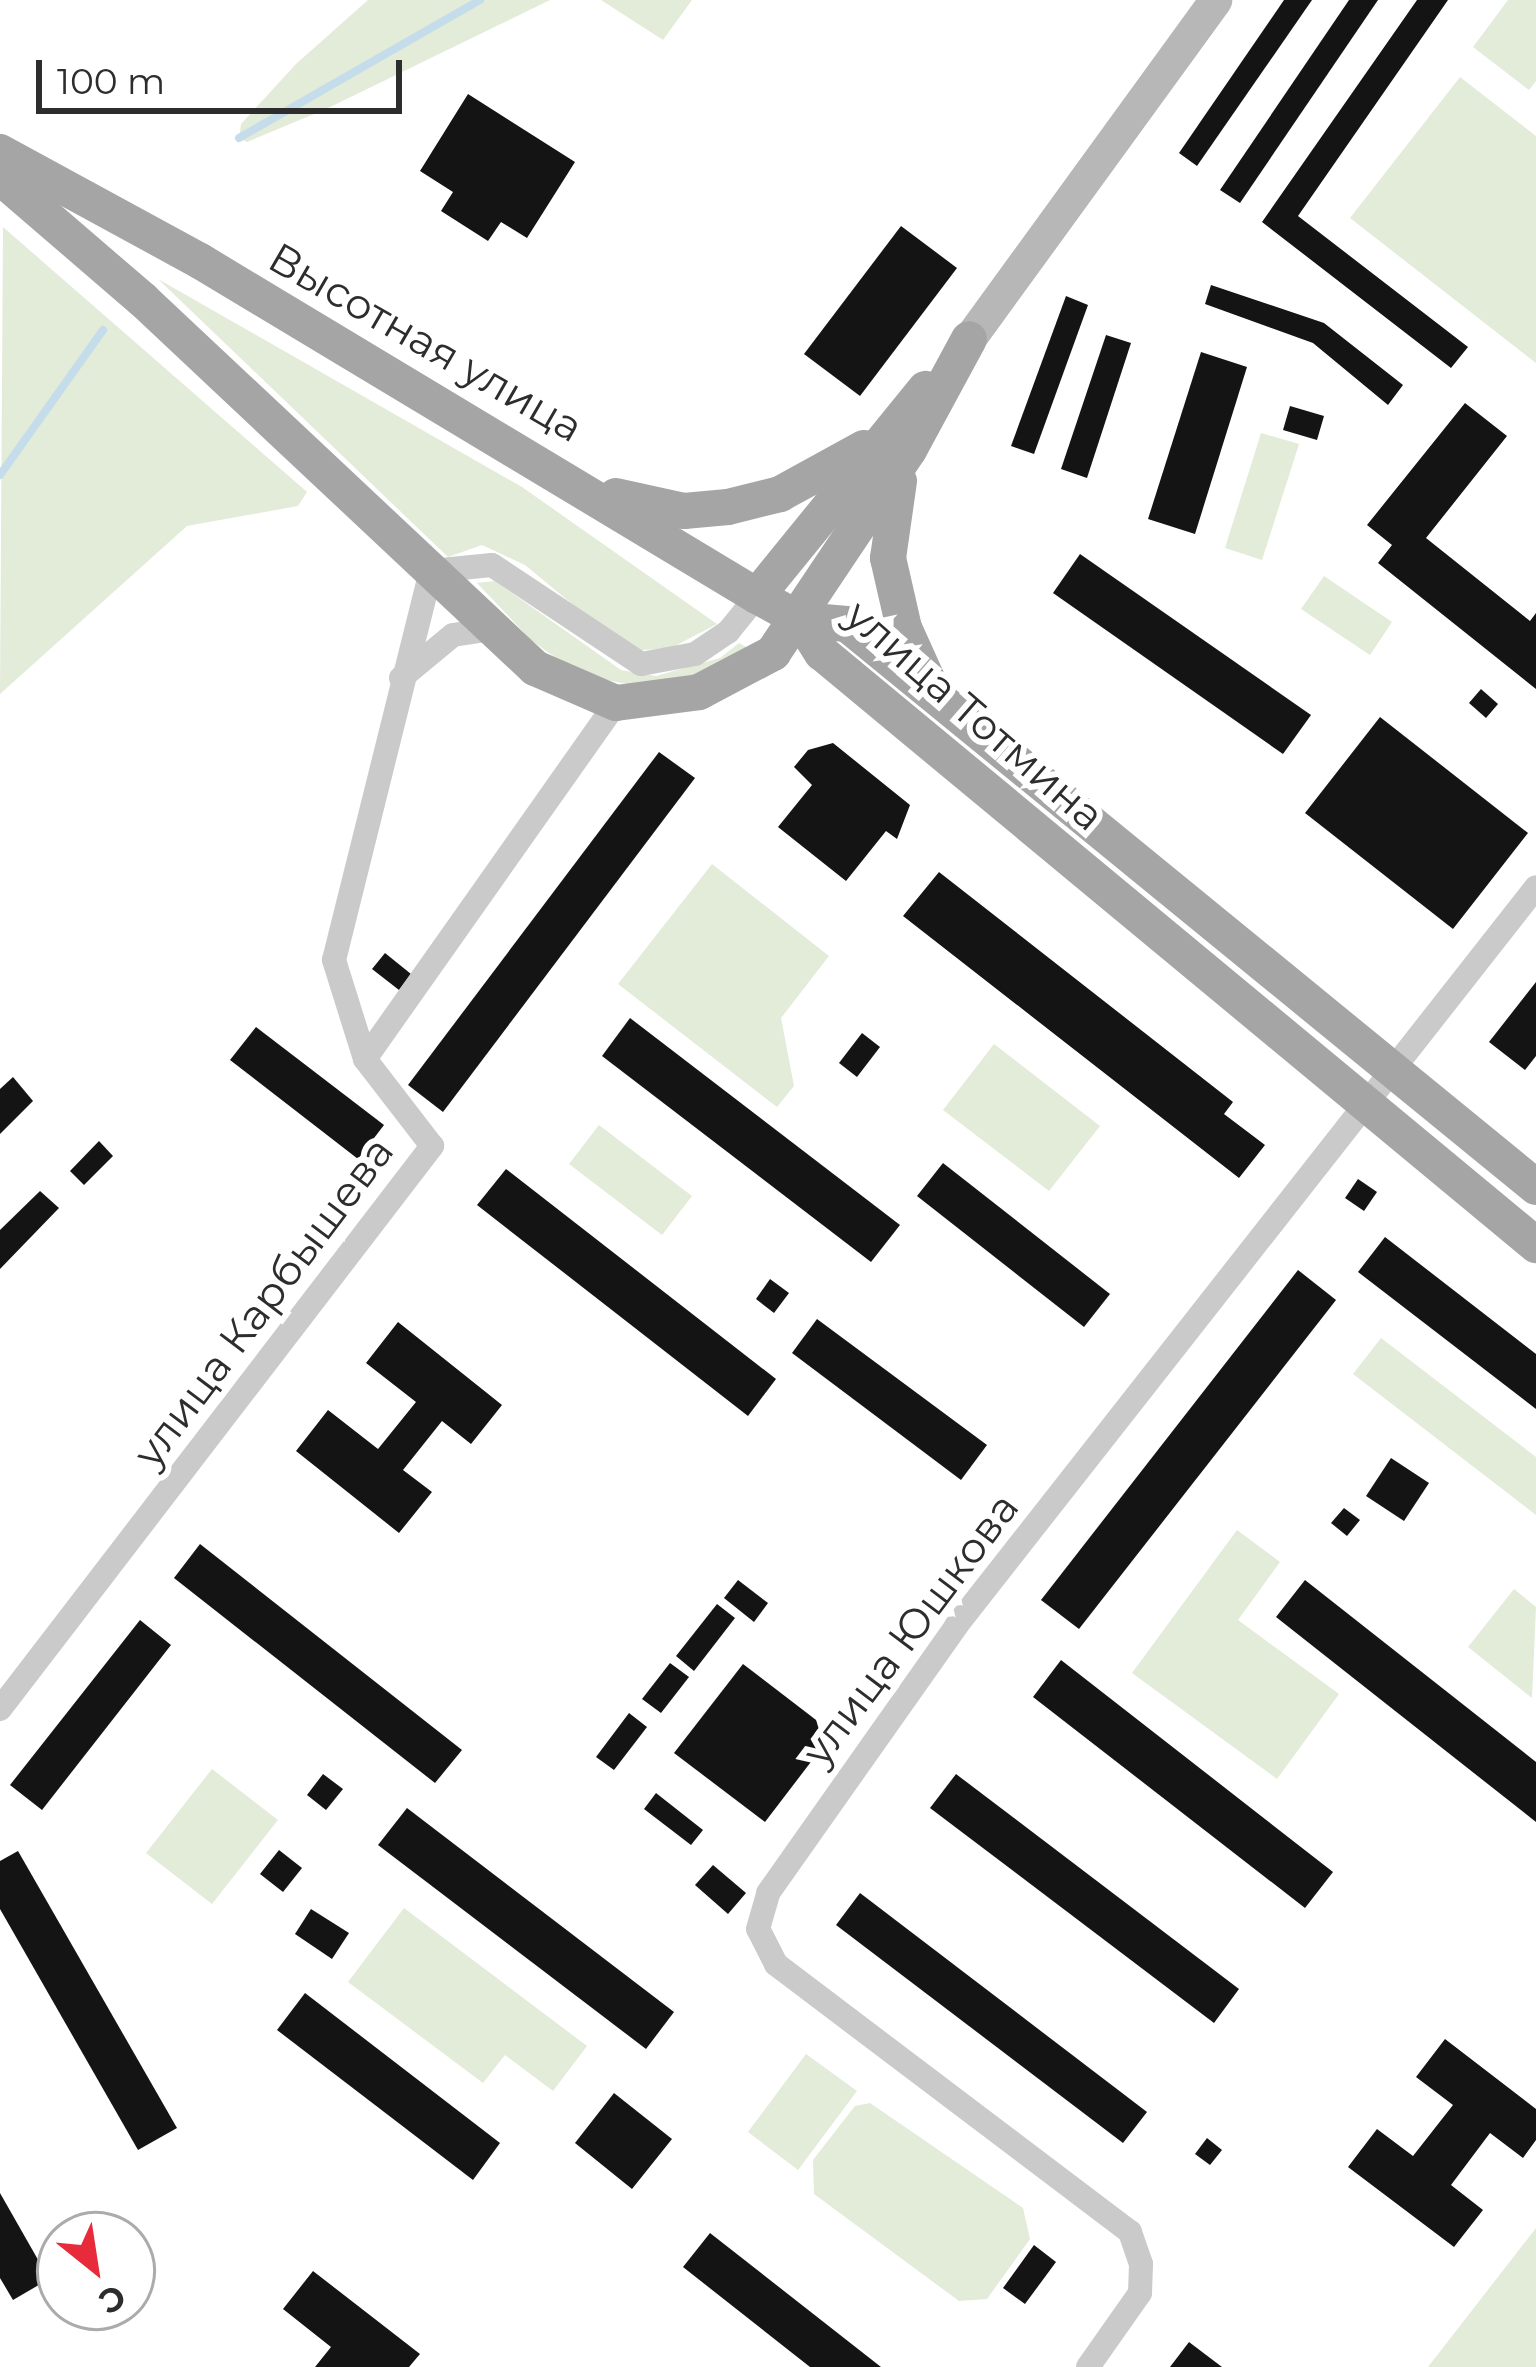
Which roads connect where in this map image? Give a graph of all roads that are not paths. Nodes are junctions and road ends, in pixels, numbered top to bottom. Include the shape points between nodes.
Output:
1 (1214, 0) edge
2 (0, 152) edge
3 (0, 177) edge
4 (969, 340) joint
5 (896, 444) junction
6 (592, 491) junction
7 (431, 571) junction
8 (757, 596) junction
9 (800, 620) junction
10 (491, 629) junction
11 (401, 678) junction
12 (930, 684) junction
13 (616, 703) junction
14 (1536, 887) edge
15 (365, 1058) junction
16 (1390, 1068) junction
17 (1363, 1100) junction
18 (1536, 1187) edge
19 (1536, 1245) edge
20 (0, 1709) edge
21 (1088, 2367) edge

1 - 4 main road
2 - 6 main road, Высотная улица
3 - 7 main road
4 - 5 main road
5 - 6 main road via 780,494 728,507 684,511
5 - 8 main road
5 - 9 main road
5 - 12 main road via 888,559 904,628
6 - 8 main road, Высотная улица
7 - 8 street via 492,565 641,664 695,654 728,632
7 - 10 main road
7 - 11 street
8 - 9 main road, Высотная улица
9 - 12 main road, улица Тотмина via 847,624
9 - 13 main road via 773,653 738,676 699,692
9 - 17 main road, улица Тотмина via 822,653
10 - 11 street via 453,635
10 - 13 main road via 555,682
11 - 15 street via 334,960
12 - 16 main road, улица Тотмина
13 - 15 street
14 - 16 street, улица Юшкова
15 - 20 street, улица Карбышева via 432,1145
16 - 17 street, улица Юшкова
16 - 18 main road, улица Тотмина
17 - 19 main road, улица Тотмина
17 - 21 street, улица Юшкова via 904,1695 768,1893 758,1929 776,1964 1130,2232 1140,2293

